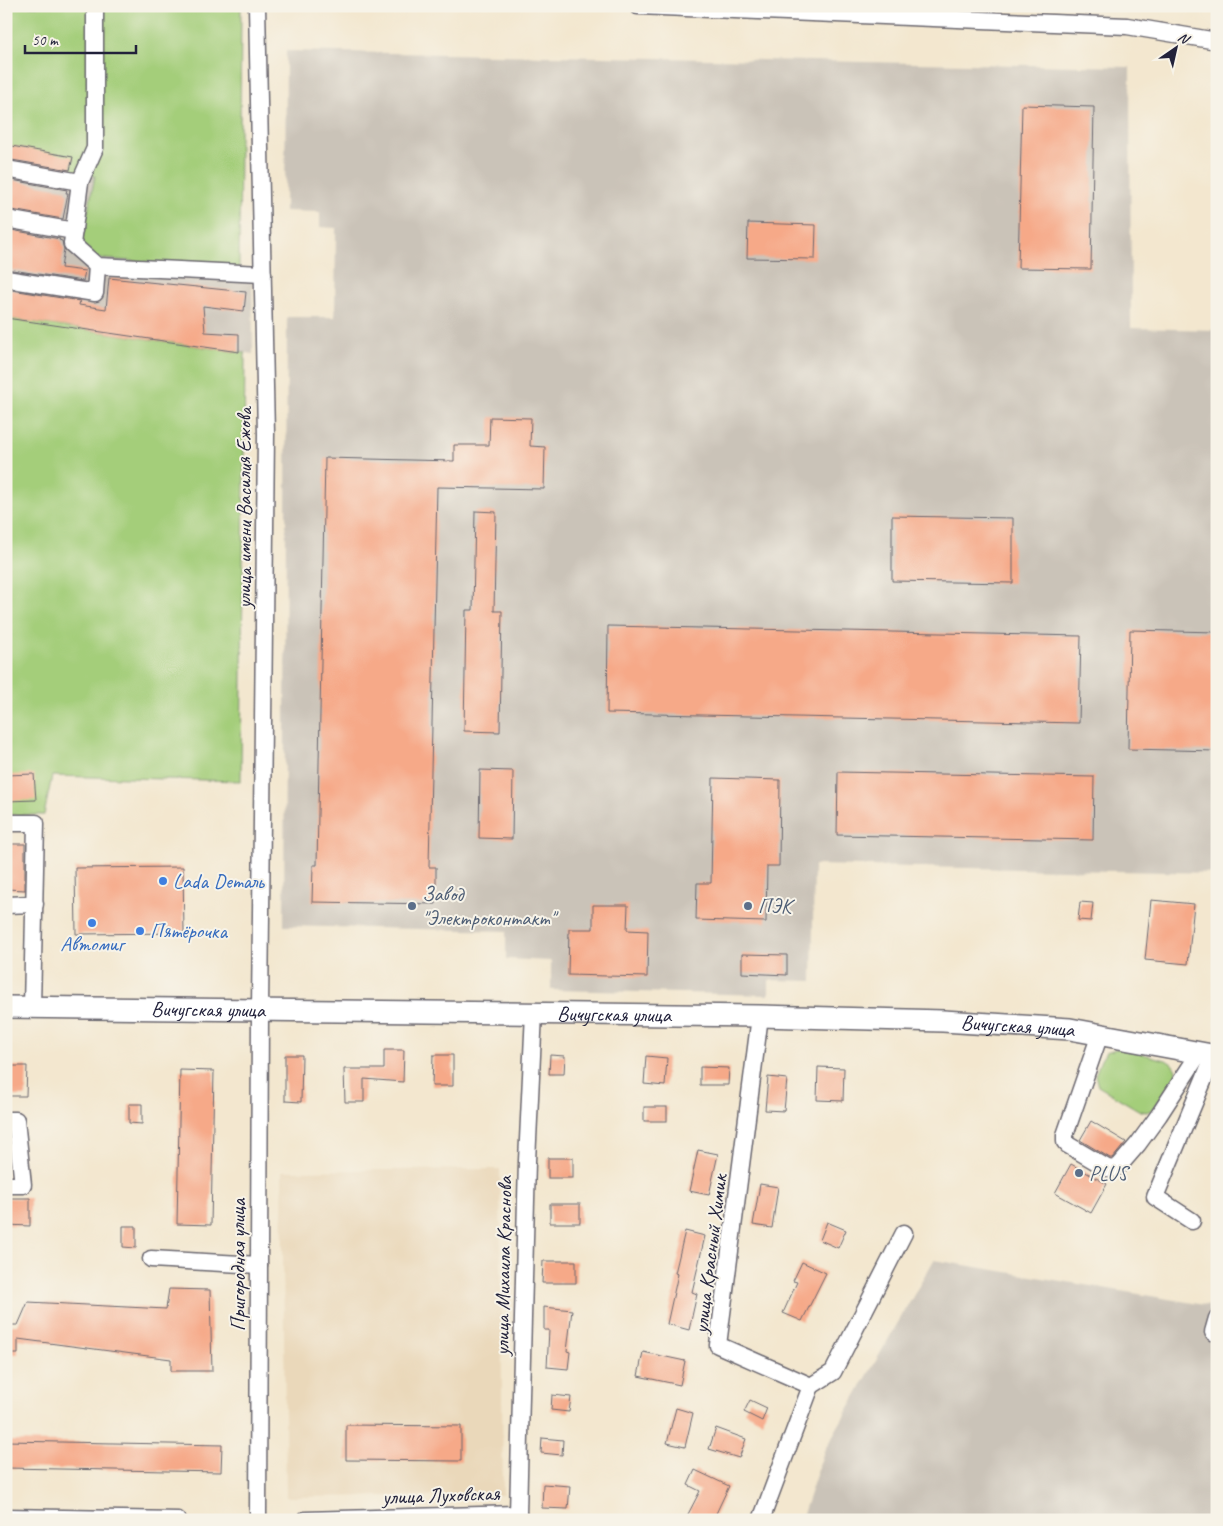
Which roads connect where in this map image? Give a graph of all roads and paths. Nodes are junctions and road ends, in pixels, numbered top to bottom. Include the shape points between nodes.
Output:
1 (95, 6) edge
2 (256, 6) edge
3 (638, 6) edge
4 (1217, 41) edge
5 (6, 169) edge
6 (80, 182) junction
7 (6, 218) edge
8 (74, 231) junction
9 (96, 266) junction
10 (263, 274) junction
11 (6, 279) edge
12 (6, 822) edge
13 (35, 904) junction
14 (6, 905) edge
15 (6, 1007) edge
16 (32, 1007) junction
17 (260, 1010) junction
18 (534, 1013) junction
19 (760, 1016) junction
20 (1100, 1034) junction
21 (1210, 1054) edge
22 (6, 1120) edge
23 (6, 1185) edge
24 (1192, 1221) dead end
25 (904, 1233) dead end
26 (151, 1258) dead end
27 (259, 1265) junction
28 (811, 1386) junction
29 (519, 1517) edge
30 (11, 1518) edge
31 (133, 1519) edge
32 (178, 1520) edge
33 (258, 1520) edge
34 (306, 1520) edge
35 (761, 1520) edge

1 - 6 street via 95,148
2 - 10 street, улица имени Василия Ежова
3 - 4 street via 1128,26
5 - 6 street
6 - 8 street
7 - 8 street
8 - 9 street via 72,244
9 - 10 street
9 - 11 street via 95,293
10 - 17 street, улица имени Василия Ежова via 266,434
12 - 13 street via 36,823
13 - 14 street
13 - 16 street
15 - 16 main road, Вичугская улица
16 - 17 main road, Вичугская улица
17 - 18 main road, Вичугская улица
17 - 27 street, Пригородная улица
18 - 19 main road, Вичугская улица
18 - 29 street, улица Михаила Краснова via 527,1161
19 - 20 main road, Вичугская улица via 943,1021 1036,1026
19 - 28 street, улица Красный Химик via 718,1344
20 - 21 main road, Вичугская улица
20 - 21 street via 1065,1142 1107,1168 1119,1166
21 - 24 street via 1155,1197
22 - 23 street via 16,1120 23,1185
25 - 28 street via 833,1372
26 - 27 street
27 - 33 street, Пригородная улица
28 - 35 street
29 - 34 street, улица Луховская
30 - 31 street
31 - 32 street

